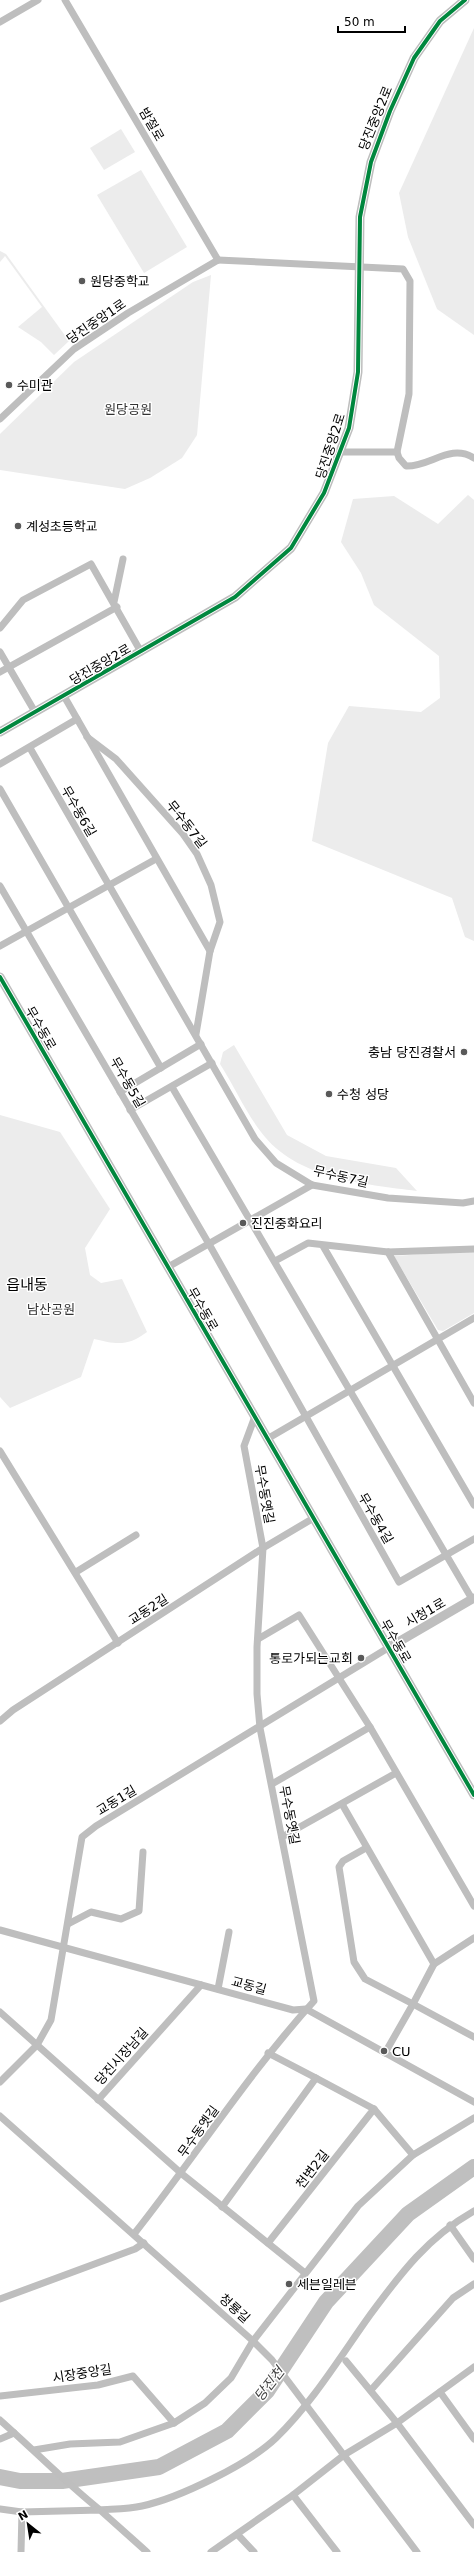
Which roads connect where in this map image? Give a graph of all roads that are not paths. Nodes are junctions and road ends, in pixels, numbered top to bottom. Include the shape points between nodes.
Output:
1 (38, 0) edge
2 (65, 0) edge
3 (465, 0) edge
4 (0, 22) edge
5 (218, 260) junction
6 (359, 267) junction
7 (0, 419) edge
8 (341, 452) junction
9 (398, 452) junction
10 (474, 458) edge
11 (123, 559) dead end
12 (115, 605) junction
13 (0, 628) edge
14 (0, 652) edge
15 (141, 652) junction
16 (9, 667) junction
17 (0, 672) edge
18 (64, 696) junction
19 (34, 712) junction
20 (77, 719) junction
21 (0, 732) edge
22 (87, 737) junction
23 (30, 748) junction
24 (0, 764) edge
25 (0, 789) edge
26 (156, 859) junction
27 (0, 886) edge
28 (108, 886) junction
29 (68, 908) junction
30 (26, 932) junction
31 (0, 946) edge
32 (210, 951) junction
33 (0, 977) edge
34 (196, 1034) junction
35 (201, 1044) junction
36 (212, 1063) junction
37 (161, 1068) junction
38 (172, 1087) junction
39 (120, 1092) junction
40 (130, 1110) junction
41 (312, 1185) junction
42 (474, 1201) edge
43 (250, 1220) junction
44 (209, 1244) junction
45 (322, 1246) junction
46 (474, 1249) edge
47 (388, 1252) junction
48 (275, 1261) junction
49 (168, 1267) junction
50 (474, 1318) edge
51 (438, 1340) junction
52 (393, 1366) junction
53 (349, 1392) junction
54 (474, 1402) edge
55 (305, 1418) junction
56 (254, 1419) junction
57 (267, 1439) junction
58 (0, 1451) edge
59 (474, 1505) edge
60 (312, 1519) junction
61 (136, 1535) dead end
62 (474, 1539) edge
63 (263, 1548) junction
64 (446, 1555) junction
65 (76, 1572) junction
66 (473, 1598) edge
67 (258, 1639) junction
68 (118, 1643) junction
69 (388, 1648) junction
70 (340, 1679) junction
71 (0, 1721) edge
72 (370, 1727) junction
73 (260, 1728) junction
74 (396, 1773) junction
75 (272, 1784) junction
76 (474, 1795) edge
77 (342, 1804) junction
78 (282, 1837) junction
79 (366, 1848) junction
80 (143, 1852) dead end
81 (474, 1906) edge
82 (68, 1924) junction
83 (0, 1930) edge
84 (229, 1932) dead end
85 (474, 1938) edge
86 (62, 1947) junction
87 (434, 1964) junction
88 (202, 1985) junction
89 (218, 1989) junction
90 (413, 2004) junction
91 (306, 2009) junction
92 (0, 2012) edge
93 (474, 2037) edge
94 (37, 2045) junction
95 (268, 2053) junction
96 (385, 2053) junction
97 (316, 2078) junction
98 (0, 2082) edge
99 (98, 2100) junction
100 (474, 2102) edge
101 (374, 2109) junction
102 (0, 2116) edge
103 (474, 2118) edge
104 (413, 2154) junction
105 (182, 2174) junction
106 (222, 2206) junction
107 (474, 2211) edge
108 (450, 2225) junction
109 (134, 2234) junction
110 (144, 2242) junction
111 (268, 2243) junction
112 (474, 2259) edge
113 (305, 2273) junction
114 (474, 2284) edge
115 (0, 2299) edge
116 (254, 2341) junction
117 (346, 2361) dead end
118 (474, 2367) edge
119 (371, 2390) junction
120 (440, 2392) junction
121 (0, 2396) edge
122 (306, 2405) junction
123 (0, 2420) edge
124 (397, 2422) junction
125 (174, 2423) junction
126 (14, 2433) junction
127 (0, 2438) edge
128 (474, 2439) edge
129 (34, 2450) junction
130 (344, 2455) junction
131 (293, 2495) junction
132 (0, 2509) edge
133 (100, 2510) junction
134 (22, 2512) junction
135 (474, 2525) edge
136 (238, 2535) junction
137 (21, 2552) edge
138 (147, 2552) edge
139 (211, 2552) edge
140 (254, 2552) edge
141 (337, 2552) edge
142 (418, 2552) edge

1 - 4 street
2 - 5 street, 밤절로
3 - 6 street, 당진중앙2로 via 440,21 414,58 390,111 371,162 360,217
5 - 6 street
5 - 7 street, 당진중앙1로 via 128,313 74,349
6 - 8 street, 당진중앙2로 via 358,372 349,428
6 - 9 street via 403,269 410,281 409,394
8 - 9 street, 당진중앙2로
8 - 15 street, 당진중앙2로 via 324,493 291,548 235,597
9 - 10 street via 399,458 406,466 416,466 452,452
11 - 12 street
12 - 13 street, 당진중앙2로 via 91,564 23,600
12 - 15 street, 당진중앙2로
12 - 16 street
14 - 16 street
15 - 18 street, 당진중앙2로
16 - 17 street
16 - 19 street
18 - 19 street, 당진중앙2로
18 - 20 street, 무수동7길
19 - 21 street, 당진중앙2로
20 - 22 street, 무수동7길
20 - 23 street
22 - 26 street, 무수동7길
22 - 32 street, 무수동7길 via 116,759 197,854 211,885 220,922
23 - 24 street
23 - 28 street, 무수동6길
25 - 29 street
26 - 28 street
26 - 32 street, 무수동7길
27 - 30 street
28 - 29 street
28 - 34 street, 무수동7길
29 - 30 street
29 - 37 street
30 - 31 street
30 - 39 street, 무수동5길
32 - 34 street, 무수동7길
33 - 49 street, 무수동로
34 - 35 street, 무수동7길
35 - 36 street, 무수동7길
35 - 37 street
36 - 38 street
36 - 41 street, 무수동7길 via 255,1139 276,1163
37 - 39 street
38 - 40 street
38 - 43 street
39 - 40 street, 무수동5길
40 - 44 street, 무수동5길
41 - 42 street, 무수동7길 via 388,1198 463,1203
41 - 43 street
43 - 44 street
43 - 48 street
44 - 49 street
44 - 55 street, 무수동4길
45 - 47 street
45 - 48 street via 308,1243
45 - 52 street
46 - 47 street
47 - 51 street
48 - 53 street
49 - 56 street, 무수동로
50 - 51 street
51 - 52 street
51 - 54 street
52 - 53 street
52 - 59 street
53 - 55 street
53 - 64 street
55 - 57 street
55 - 64 street, 무수동4길 via 399,1582
56 - 57 street, 무수동로
56 - 63 street, 무수동옛길 via 244,1446
57 - 60 street, 무수동로
58 - 65 street
60 - 63 street, 교동2길
60 - 69 street, 무수동로
61 - 65 street
62 - 64 street, 무수동4길
63 - 67 street, 무수동옛길
63 - 68 street, 교동2길
64 - 66 street
65 - 68 street
66 - 69 street, 시청1로
67 - 70 street via 300,1615
67 - 73 street, 무수동옛길 via 257,1694
68 - 71 street, 교동2길 via 13,1710
69 - 70 street, 무수동로
69 - 76 street, 무수동로
70 - 72 street
70 - 73 street, 무수동로
72 - 74 street
72 - 75 street
73 - 75 street, 무수동옛길
73 - 82 street, 교동1길 via 96,1826 82,1837
74 - 77 street
74 - 81 street
75 - 78 street, 무수동옛길
77 - 78 street
77 - 79 street
78 - 91 street, 무수동옛길 via 314,2001
79 - 87 street
79 - 90 street via 343,1861 338,1867 354,1962 365,1979
80 - 82 street via 139,1911 121,1919 92,1912
82 - 86 street, 교동1길
83 - 86 street, 교동길
84 - 89 street
85 - 87 street
86 - 88 street, 교동길
86 - 94 street via 51,2020
87 - 90 street
88 - 89 street, 교동길
88 - 99 street, 당진시장남길
89 - 91 street, 교동길 via 293,2010
90 - 93 street
90 - 96 street
91 - 95 street, 무수동옛길
91 - 96 street, 교동길
92 - 94 street, 당진시장남길
94 - 98 street
94 - 99 street, 당진시장남길
95 - 97 street
95 - 105 street, 무수동옛길
96 - 100 street, 교동길
97 - 101 street
97 - 106 street
99 - 105 street, 무수동옛길
101 - 104 street
101 - 111 street, 천변2길
102 - 109 street, 청룡길
103 - 104 street
104 - 113 street via 358,2206
105 - 106 street
105 - 109 street, 무수동옛길
106 - 111 street
107 - 108 street
108 - 112 street
108 - 122 street via 423,2248 399,2277
109 - 110 street, 청룡길
110 - 115 street via 135,2248
110 - 116 street, 청룡길
111 - 113 street
113 - 116 street
114 - 119 street via 453,2298
116 - 122 street, 청룡길
116 - 125 street via 231,2378 204,2403
117 - 119 street
118 - 120 street
119 - 124 street
120 - 124 street
120 - 128 street
121 - 125 street, 시장중앙길 via 98,2386 133,2376
122 - 130 street, 청룡길
122 - 133 street via 275,2439 233,2468 180,2494 142,2506
123 - 126 street
124 - 130 street
124 - 135 street
125 - 129 street via 120,2442 70,2444
126 - 127 street
126 - 129 street
129 - 133 street via 62,2480
130 - 131 street
130 - 142 street, 청룡길
131 - 136 street
131 - 141 street
132 - 134 street
133 - 134 street
133 - 138 street
134 - 137 street
136 - 139 street
136 - 140 street

